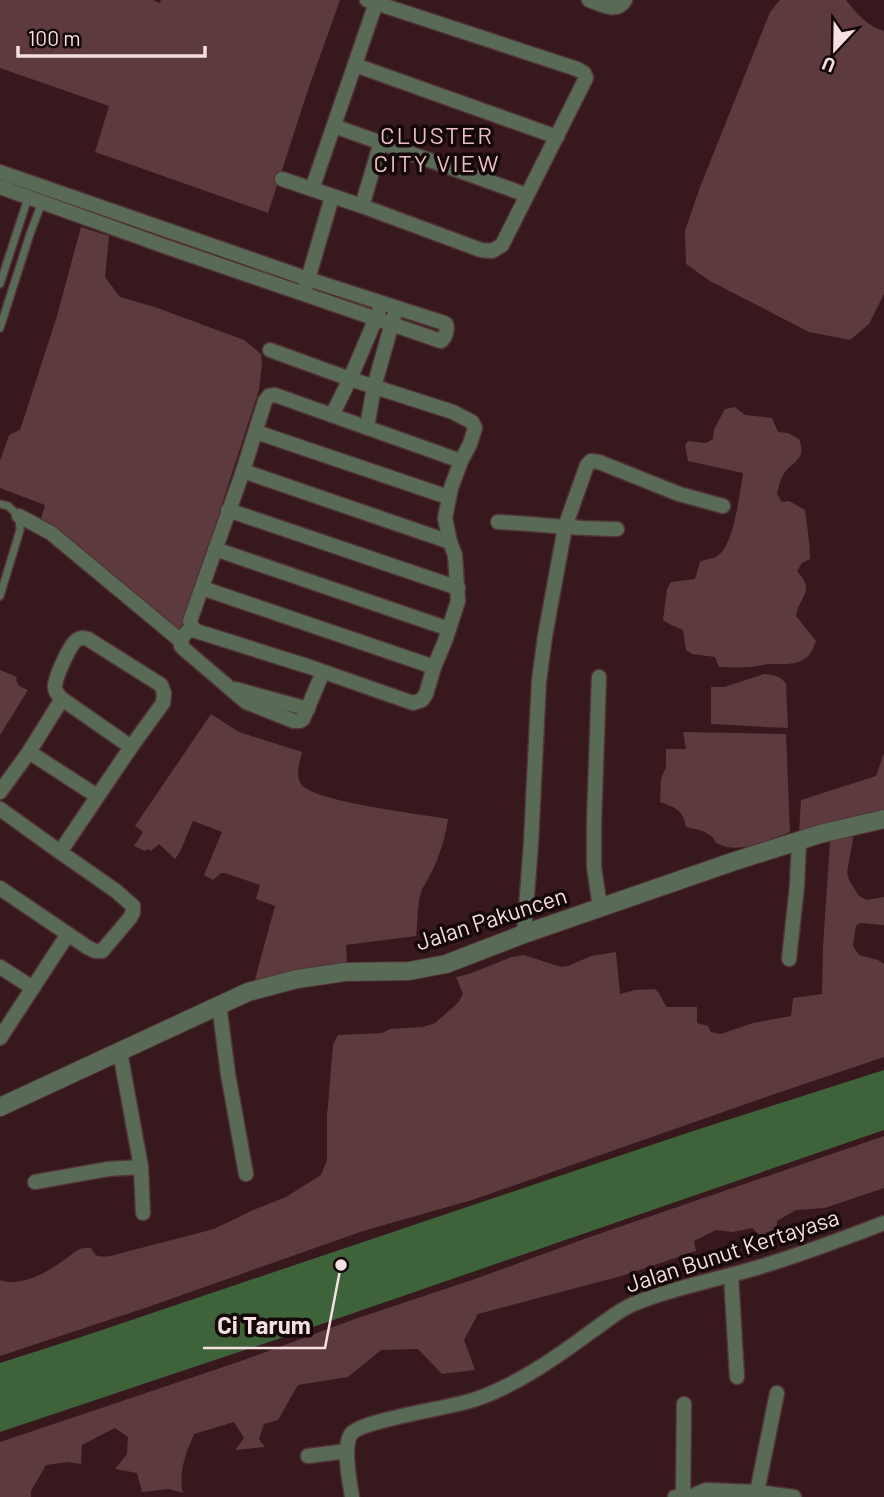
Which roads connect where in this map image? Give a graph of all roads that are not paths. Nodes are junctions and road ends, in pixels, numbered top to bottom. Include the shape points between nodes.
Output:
1 (589, 0) edge
2 (625, 0) edge
3 (372, 2) edge
4 (355, 65) junction
5 (334, 126) junction
6 (557, 138) junction
7 (381, 142) junction
8 (0, 172) edge
9 (282, 179) dead end
10 (0, 187) edge
11 (312, 190) junction
12 (527, 195) junction
13 (332, 197) junction
14 (35, 200) junction
15 (362, 206) junction
16 (2, 272) edge
17 (17, 276) junction
18 (0, 284) edge
19 (305, 287) junction
20 (382, 303) junction
21 (397, 309) junction
22 (376, 318) junction
23 (391, 324) junction
24 (0, 328) edge
25 (270, 350) dead end
26 (350, 379) junction
27 (374, 387) junction
28 (332, 415) junction
29 (367, 428) junction
30 (256, 432) junction
31 (461, 461) junction
32 (243, 471) junction
33 (448, 497) junction
34 (0, 504) edge
35 (723, 506) dead end
36 (228, 510) junction
37 (19, 516) junction
38 (498, 523) dead end
39 (565, 527) junction
40 (617, 529) dead end
41 (450, 542) junction
42 (215, 549) junction
43 (202, 588) junction
44 (458, 588) junction
45 (0, 596) edge
46 (192, 627) junction
47 (449, 629) junction
48 (181, 641) junction
49 (434, 667) junction
50 (323, 672) junction
51 (599, 677) dead end
52 (62, 699) junction
53 (131, 747) junction
54 (29, 752) junction
55 (0, 792) edge
56 (97, 796) junction
57 (0, 809) edge
58 (884, 820) edge
59 (799, 841) junction
60 (60, 852) junction
61 (0, 888) edge
62 (600, 907) junction
63 (68, 934) junction
64 (524, 934) junction
65 (789, 959) dead end
66 (0, 967) edge
67 (33, 988) junction
68 (219, 1004) junction
69 (0, 1038) edge
70 (120, 1052) junction
71 (0, 1107) edge
72 (141, 1167) junction
73 (246, 1174) dead end
74 (35, 1182) dead end
75 (143, 1213) dead end
76 (884, 1223) edge
77 (732, 1275) junction
78 (737, 1377) dead end
79 (777, 1393) dead end
80 (684, 1404) dead end
81 (347, 1451) junction
82 (308, 1456) dead end
83 (757, 1492) junction
84 (689, 1496) edge
85 (352, 1497) edge
86 (675, 1497) edge
87 (794, 1497) edge

1 - 2 street via 618,8
3 - 4 street
3 - 6 street via 584,73 586,78
4 - 5 street
4 - 6 street
5 - 7 street
5 - 11 street
6 - 12 street
7 - 12 street
7 - 15 street
8 - 19 street
9 - 11 street
10 - 14 street
11 - 13 street
12 - 15 street via 502,245 492,251
13 - 15 street
13 - 19 street
14 - 16 lane
14 - 17 lane
14 - 19 street
16 - 17 lane
16 - 18 lane
17 - 24 lane
19 - 20 street
19 - 22 street
20 - 21 street
20 - 22 street
21 - 23 street
21 - 23 street via 446,324 444,339
22 - 23 street
22 - 26 street
23 - 27 street
25 - 26 street
26 - 27 street
26 - 28 street
27 - 29 street
27 - 31 street via 472,422 475,428
28 - 29 street
28 - 30 street via 269,396
29 - 31 street
30 - 32 street
30 - 33 street
31 - 33 street
32 - 36 street
32 - 41 street
33 - 41 street via 445,518
34 - 37 lane
35 - 39 street via 591,461
36 - 42 street
36 - 44 street
37 - 45 lane via 20,530
37 - 48 street via 51,533
38 - 39 street
39 - 40 street
39 - 64 street via 539,681
41 - 44 street
42 - 43 street
42 - 47 street
43 - 46 street
43 - 49 street
44 - 47 street
46 - 48 street
46 - 50 street
47 - 49 street
48 - 50 street via 184,649 246,702 294,721 303,719
49 - 50 street via 422,701 413,703
51 - 62 street via 594,867
52 - 53 street
52 - 53 street via 55,685 74,642 81,638 161,685 163,703
52 - 54 street
53 - 56 street
54 - 55 street
54 - 56 street
56 - 60 street
57 - 60 street
58 - 59 street, Jalan Pakuncen
59 - 62 street, Jalan Pakuncen
59 - 65 street
60 - 63 street via 133,906 130,918 102,951
61 - 63 street
62 - 64 street, Jalan Pakuncen
63 - 67 street
64 - 68 street, Jalan Pakuncen via 446,964 297,979
66 - 67 street
67 - 69 street
68 - 70 street, Jalan Pakuncen
68 - 73 street
70 - 71 street, Jalan Pakuncen
70 - 72 street
72 - 74 street via 108,1168
72 - 75 street
76 - 77 street, Jalan Bunut Kertayasa
77 - 78 street
77 - 81 street, Jalan Bunut Kertayasa via 621,1310 498,1390 358,1429 351,1434
79 - 83 street
80 - 84 street
81 - 82 street
81 - 85 street
83 - 84 street via 706,1490
83 - 87 street
84 - 86 street

